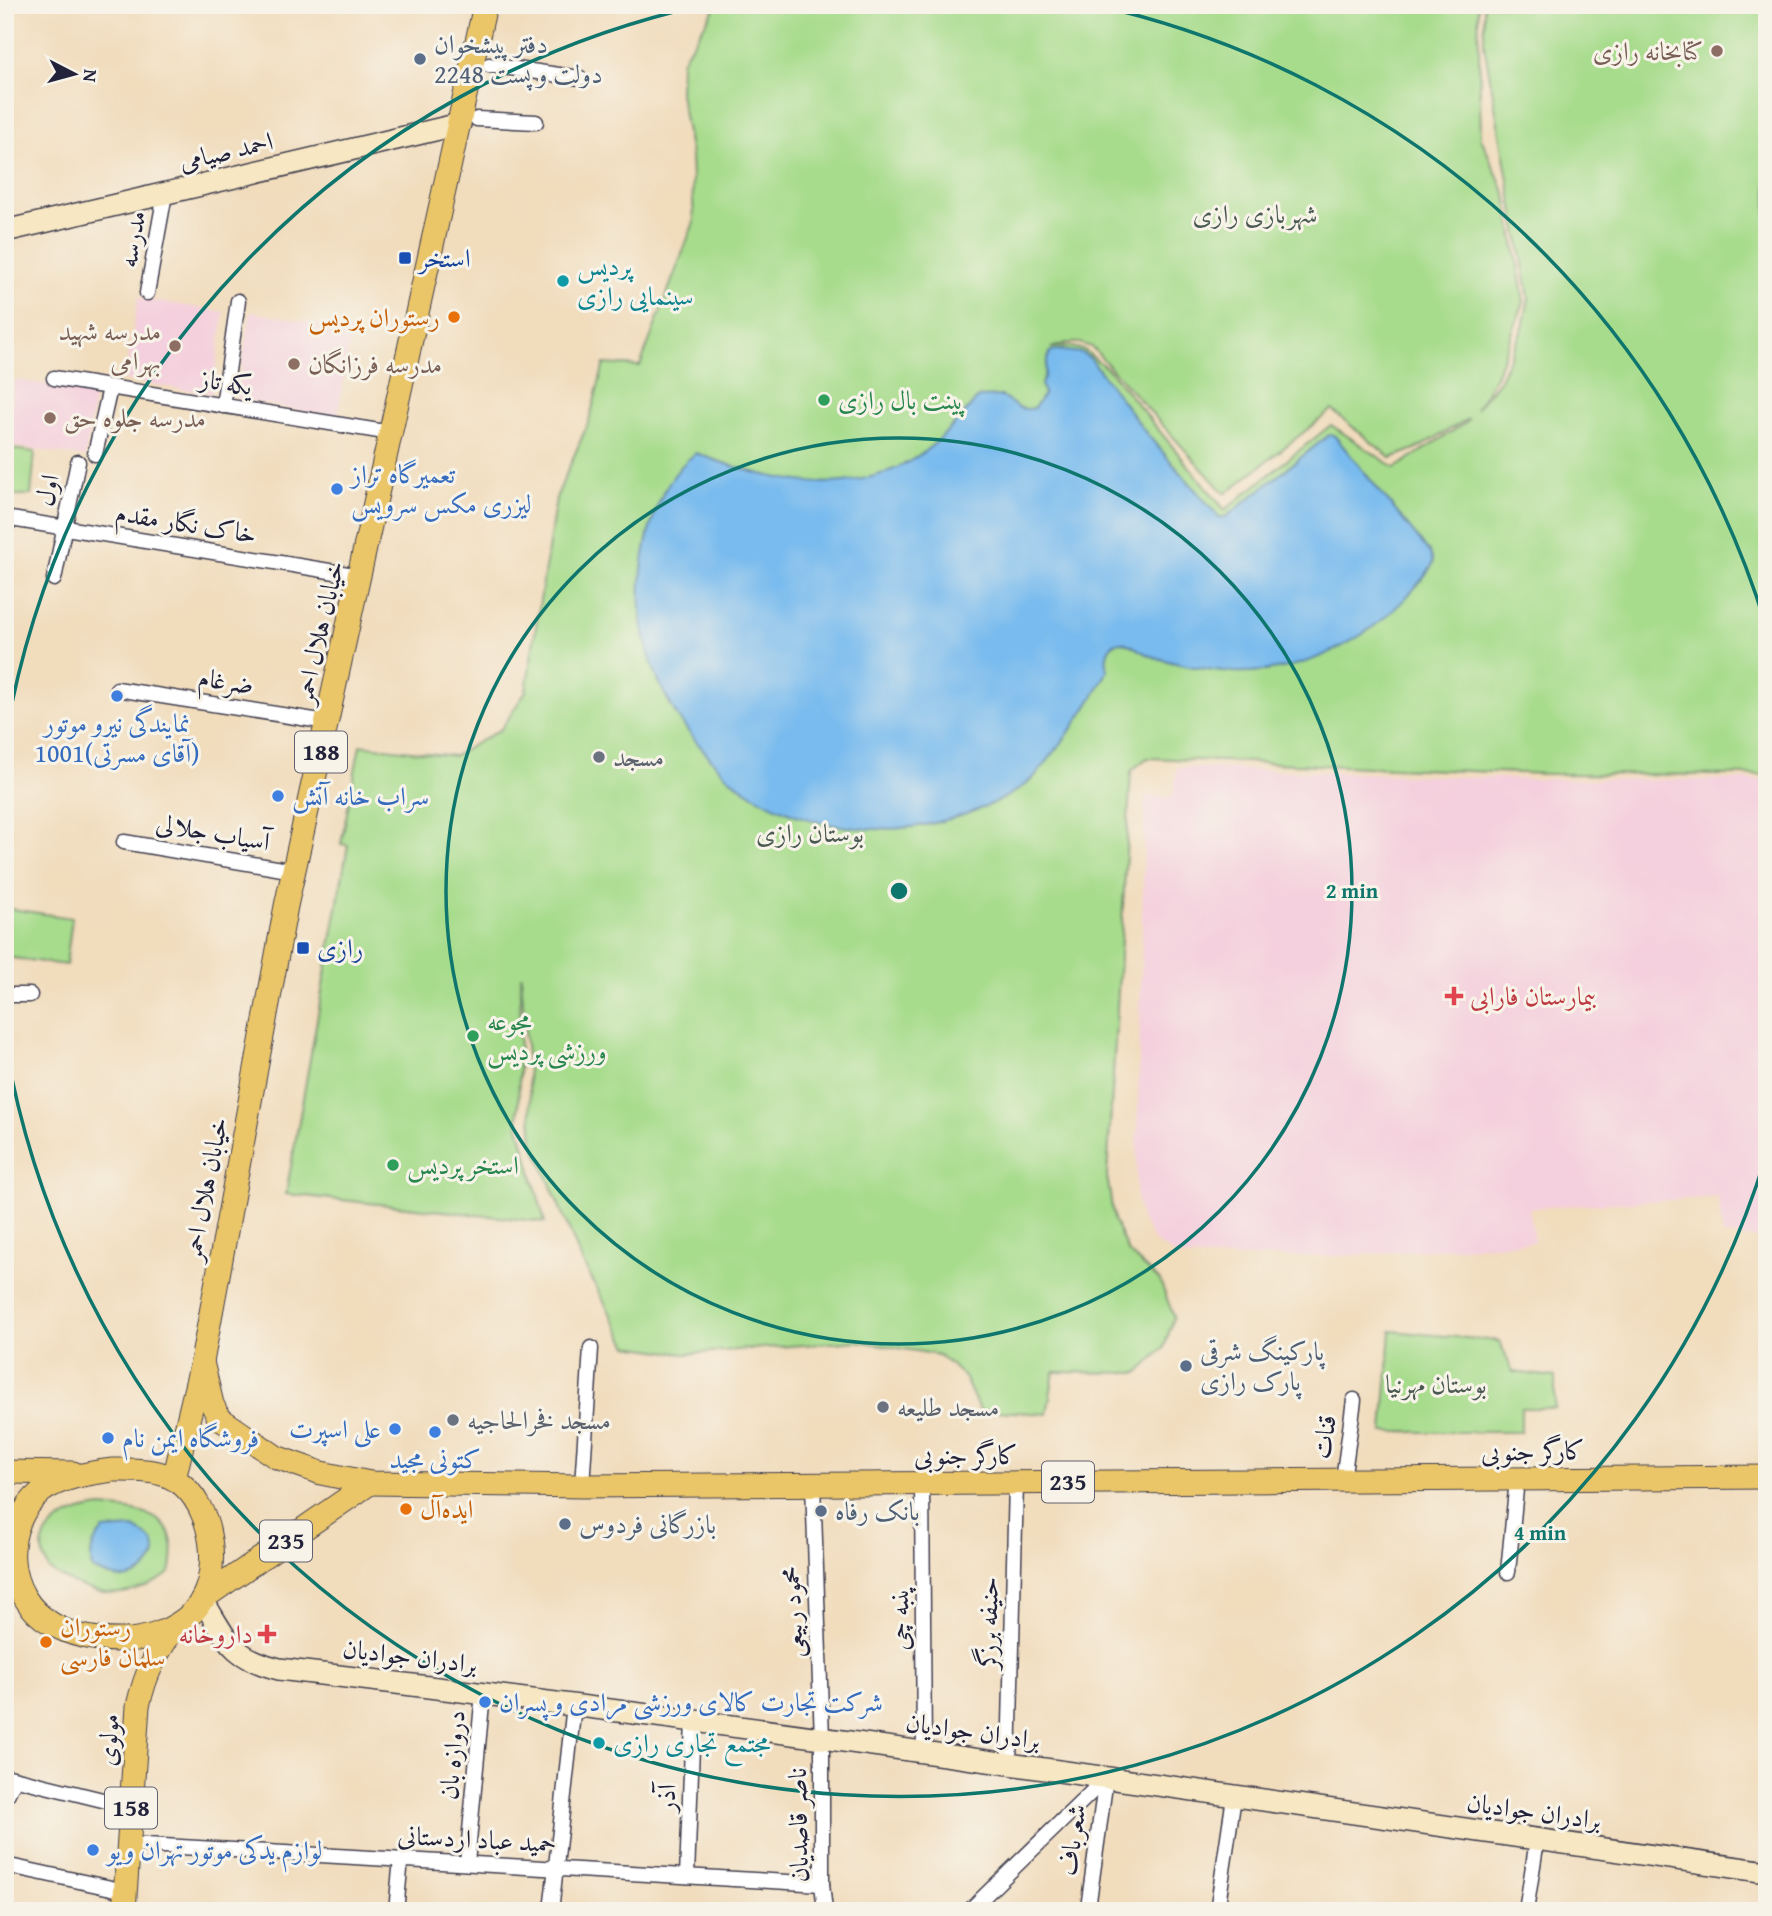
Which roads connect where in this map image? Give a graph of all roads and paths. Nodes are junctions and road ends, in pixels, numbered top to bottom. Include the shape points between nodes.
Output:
1 (485, 5) edge
2 (489, 65) dead end
3 (580, 78) dead end
4 (468, 122) junction
5 (536, 122) dead end
6 (165, 194) junction
7 (5, 231) edge
8 (147, 293) dead end
9 (238, 301) dead end
10 (54, 379) dead end
11 (110, 388) junction
12 (223, 406) junction
13 (391, 433) junction
14 (95, 454) dead end
15 (78, 462) dead end
16 (5, 518) edge
17 (64, 528) junction
18 (360, 576) junction
19 (54, 579) dead end
20 (117, 689) dead end
21 (327, 722) junction
22 (124, 842) dead end
23 (294, 871) junction
24 (5, 995) edge
25 (30, 995) dead end
26 (591, 1348) dead end
27 (202, 1362) junction
28 (1353, 1400) dead end
29 (5, 1472) edge
30 (91, 1473) junction
31 (1767, 1477) edge
32 (174, 1479) junction
33 (1517, 1479) junction
34 (1343, 1480) junction
35 (370, 1483) junction
36 (922, 1483) junction
37 (1016, 1483) junction
38 (813, 1484) junction
39 (582, 1486) junction
40 (8, 1562) edge
41 (1508, 1572) dead end
42 (202, 1599) junction
43 (176, 1625) junction
44 (483, 1693) junction
45 (574, 1705) junction
46 (693, 1721) junction
47 (822, 1739) junction
48 (924, 1753) junction
49 (1009, 1765) junction
50 (10, 1778) edge
51 (1106, 1778) junction
52 (7, 1795) dead end
53 (1234, 1797) junction
54 (131, 1807) junction
55 (1537, 1840) junction
56 (128, 1844) junction
57 (401, 1859) junction
58 (467, 1863) junction
59 (5, 1866) edge
60 (554, 1868) junction
61 (1767, 1872) edge
62 (687, 1876) junction
63 (822, 1884) junction
64 (124, 1901) edge
65 (1086, 1910) edge
66 (396, 1911) edge
67 (551, 1911) edge
68 (825, 1911) edge
69 (968, 1911) edge
70 (1217, 1911) edge
71 (1526, 1911) edge

1 - 4 main road, خیابان هلال احمر / 188
2 - 3 street
4 - 5 street
4 - 6 street, احمد صیامی
4 - 13 main road, خیابان هلال احمر / 188
6 - 7 street, احمد صیامی
6 - 8 street, مدرسه
9 - 12 street
10 - 11 street, یکه تاز
11 - 12 street, یکه تاز
11 - 14 street
12 - 13 street, یکه تاز
13 - 18 main road, خیابان هلال احمر / 188
15 - 17 street, اول
16 - 17 street, خاک‌ نگار‌ مقدم
17 - 18 street, خاک‌ نگار‌ مقدم
17 - 19 street, اول
18 - 21 main road, خیابان هلال احمر / 188
20 - 21 street, ضرغام
21 - 23 main road, خیابان هلال احمر / 188
22 - 23 street, آسیاب جلالی
23 - 27 main road, خیابان هلال احمر / 188
24 - 25 street
26 - 39 street
27 - 32 main road, خیابان هلال احمر / 188
27 - 35 main road, کارگر جنوبی via 219,1418 276,1457
28 - 34 street, قنات
29 - 30 main road
30 - 32 main road via 133,1470
30 - 40 main road via 32,1499 11,1537
31 - 33 main road, کارگر جنوبی / 235
32 - 42 main road via 198,1502 207,1522 211,1565
33 - 34 main road, کارگر جنوبی / 235
33 - 41 street
34 - 37 main road, کارگر جنوبی / 235
35 - 39 main road, کارگر جنوبی / 235
35 - 42 main road, 235
36 - 37 main road, کارگر جنوبی / 235
36 - 38 main road, کارگر جنوبی / 235
36 - 48 street, پنبه چی
37 - 49 street, حنیفه برزگر
38 - 39 main road, کارگر جنوبی / 235
38 - 47 street, محمود ربیعی
40 - 43 main road via 33,1608 70,1633 120,1640 152,1636
42 - 43 main road
42 - 44 street, برادران جوادیان via 232,1647 258,1664
43 - 54 main road, مولوی / 158 via 144,1678
44 - 45 street, برادران جوادیان
44 - 58 street, دروازه بان
45 - 46 street, برادران جوادیان
45 - 60 street
46 - 47 street, برادران جوادیان
46 - 62 street, آذر
47 - 48 street, برادران جوادیان
47 - 63 street, ناصر قاصدیان
48 - 49 street, برادران جوادیان
49 - 51 street, برادران جوادیان
50 - 52 street
50 - 54 street
51 - 53 street, برادران جوادیان
51 - 65 street, شعرباف
51 - 69 street
53 - 55 street, برادران جوادیان
53 - 70 street
54 - 56 main road, مولوی / 158
55 - 61 street, برادران جوادیان
55 - 71 street
56 - 57 street, حمید عباد اردستانی
56 - 64 main road, مولوی / 158
57 - 58 street, حمید عباد اردستانی
57 - 66 street
58 - 60 street, حمید عباد اردستانی
59 - 64 street
60 - 62 street, حمید عباد اردستانی
60 - 67 street
62 - 63 street, حمید عباد اردستانی
63 - 68 street, ناصر قاصدیان

